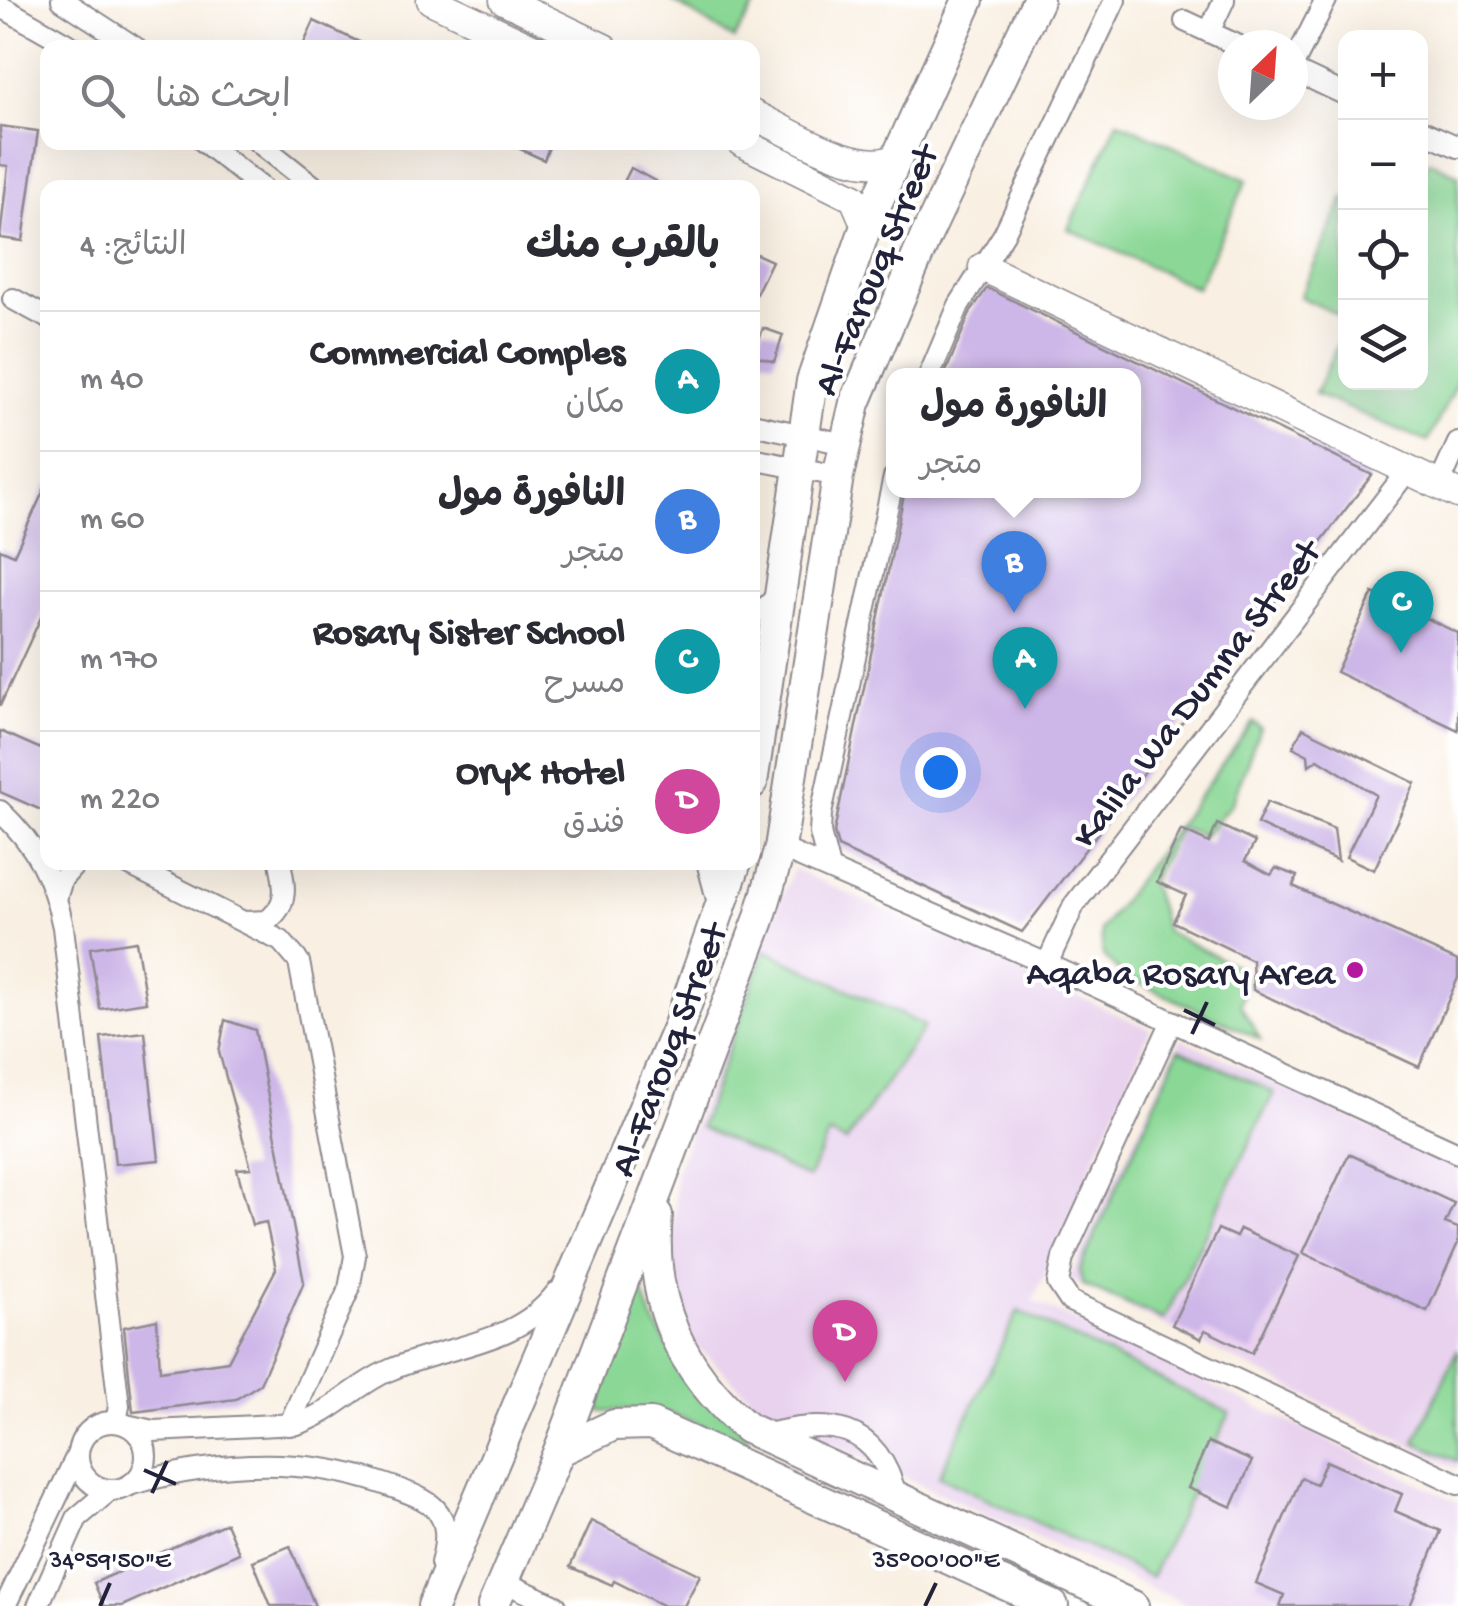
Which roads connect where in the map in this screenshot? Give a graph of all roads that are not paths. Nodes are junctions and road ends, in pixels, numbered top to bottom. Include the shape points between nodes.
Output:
1 (62, 0) edge
2 (431, 0) edge
3 (504, 0) edge
4 (968, 0) edge
5 (1038, 0) edge
6 (1115, 0) edge
7 (1224, 0) edge
8 (1326, 0) edge
9 (0, 6) edge
10 (1185, 22) dead end
11 (1209, 32) junction
12 (1218, 36) edge
13 (1308, 37) edge
14 (60, 40) edge
15 (124, 40) edge
16 (515, 40) edge
17 (587, 40) edge
18 (1308, 76) edge
19 (1338, 91) edge
20 (760, 118) edge
21 (1428, 134) edge
22 (1458, 147) edge
23 (214, 150) edge
24 (268, 150) edge
25 (757, 150) edge
26 (897, 157) junction
27 (252, 180) edge
28 (306, 180) edge
29 (866, 226) junction
30 (983, 268) junction
31 (13, 299) dead end
32 (40, 314) edge
33 (932, 368) edge
34 (760, 426) edge
35 (801, 436) junction
36 (1458, 443) edge
37 (845, 444) junction
38 (760, 461) edge
39 (796, 470) junction
40 (1408, 470) junction
41 (838, 476) junction
42 (1449, 489) edge
43 (889, 498) edge
44 (780, 593) junction
45 (760, 610) edge
46 (760, 729) edge
47 (0, 811) edge
48 (780, 848) junction
49 (40, 856) edge
50 (829, 868) junction
51 (46, 870) edge
52 (70, 870) edge
53 (140, 870) edge
54 (282, 870) edge
55 (710, 870) edge
56 (733, 870) edge
57 (57, 896) junction
58 (719, 914) junction
59 (243, 922) junction
60 (1047, 964) junction
61 (1172, 1021) junction
62 (1456, 1146) edge
63 (658, 1182) junction
64 (584, 1250) junction
65 (121, 1424) junction
66 (289, 1424) junction
67 (759, 1437) junction
68 (559, 1451) junction
69 (78, 1453) junction
70 (132, 1484) junction
71 (1458, 1484) edge
72 (110, 1490) junction
73 (897, 1499) junction
74 (498, 1594) edge
75 (1086, 1596) edge
76 (5, 1606) edge
77 (38, 1606) edge
78 (431, 1606) edge
79 (556, 1606) edge
80 (1054, 1606) edge
81 (1133, 1606) edge

1 - 15 street
2 - 16 street
3 - 17 street
4 - 26 main road, Al-Farouq Street
5 - 37 main road, Al-Farouq Street via 890,315
6 - 30 street
7 - 11 street
8 - 13 street
9 - 14 street
10 - 11 street
11 - 12 street
18 - 19 street
20 - 26 street via 860,164 880,166
21 - 22 street
23 - 27 street
24 - 28 street
25 - 29 street via 854,198
26 - 29 main road, Al-Farouq Street
29 - 35 main road, Al-Farouq Street via 823,344
30 - 33 street
30 - 40 street
31 - 32 street
34 - 35 street
35 - 37 street
35 - 39 main road, Al-Farouq Street
36 - 42 street
37 - 41 main road, Al-Farouq Street
38 - 39 street
39 - 41 street
39 - 44 main road, Al-Farouq Street
40 - 42 street
40 - 60 street, Kalila Wa Dumna Street via 1074,905
41 - 48 main road, Al-Farouq Street
43 - 50 street via 821,814
44 - 45 street
44 - 46 main road, Al-Farouq Street
47 - 49 street
48 - 50 street
48 - 63 main road, Al-Farouq Street
50 - 60 street
51 - 57 street
52 - 57 street
53 - 59 street
54 - 59 street via 282,906 267,921
55 - 58 street
56 - 58 main road, Al-Farouq Street
57 - 65 street
58 - 64 main road, Al-Farouq Street
59 - 66 street via 292,949 300,962 353,1240 349,1289
60 - 61 street
61 - 62 street
61 - 71 street via 1058,1283 1070,1301
63 - 67 main road via 654,1268 661,1306 720,1401
63 - 68 main road, Al-Farouq Street
64 - 66 street via 542,1312 522,1326 392,1369 320,1417
64 - 78 main road, Al-Farouq Street
65 - 66 street via 153,1431
65 - 69 street via 95,1426
65 - 70 street via 136,1432 146,1452
67 - 73 main road
67 - 73 street via 810,1426 858,1436 885,1462
68 - 74 main road, Al-Farouq Street
68 - 80 main road via 614,1425 651,1424
69 - 72 street via 90,1482
69 - 76 street
70 - 72 street
70 - 78 street via 294,1462 420,1496 446,1527
72 - 77 street via 77,1518
73 - 75 main road
74 - 79 street
75 - 81 main road

